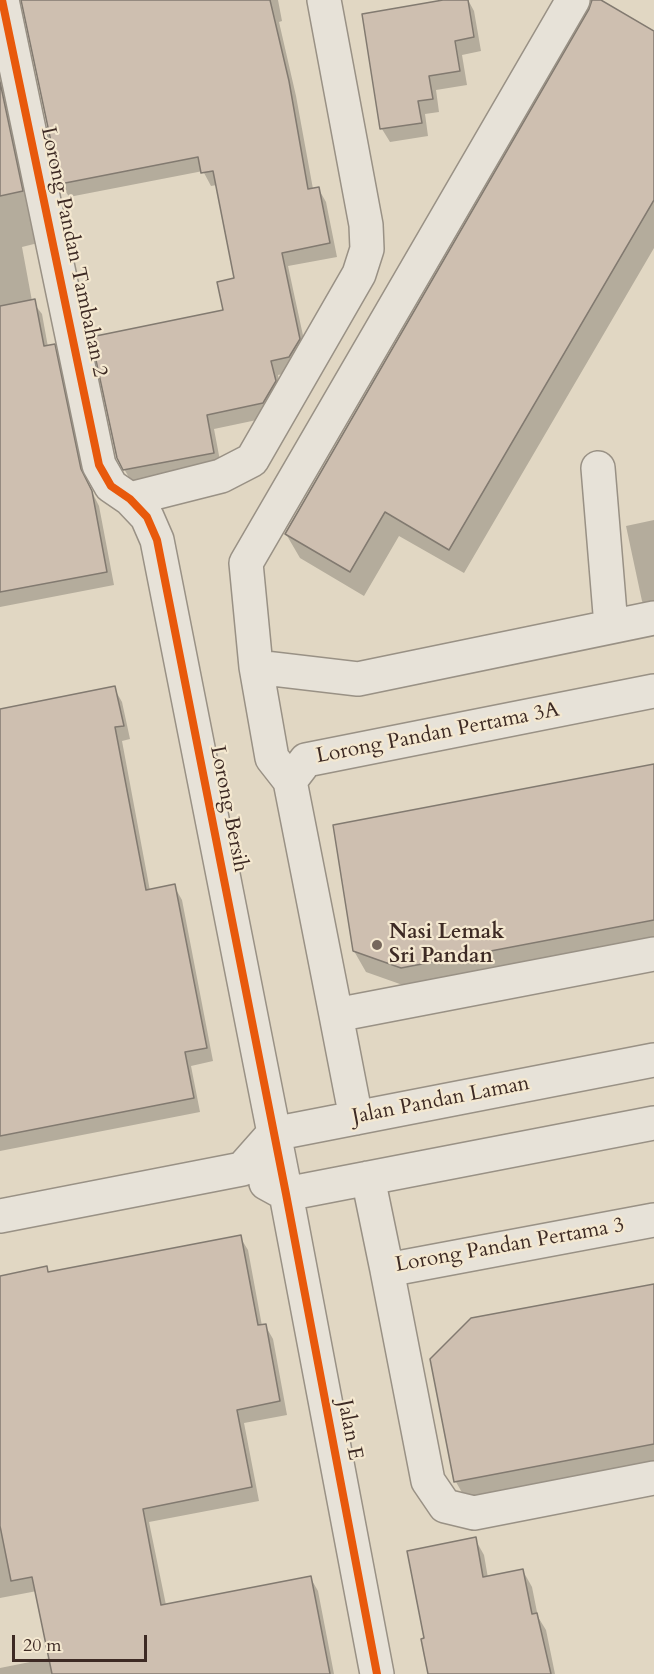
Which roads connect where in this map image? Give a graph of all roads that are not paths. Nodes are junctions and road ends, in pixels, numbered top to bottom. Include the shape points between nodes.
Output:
1 (2, 0) edge
2 (324, 0) edge
3 (573, 0) edge
4 (598, 468) dead end
5 (130, 499) junction
6 (654, 618) edge
7 (611, 626) junction
8 (256, 667) junction
9 (654, 691) edge
10 (290, 781) junction
11 (654, 954) edge
12 (336, 1015) junction
13 (654, 1060) edge
14 (356, 1118) junction
15 (654, 1123) edge
16 (273, 1134) junction
17 (242, 1169) junction
18 (368, 1178) junction
19 (286, 1194) junction
20 (0, 1216) edge
21 (654, 1220) edge
22 (387, 1270) junction
23 (654, 1478) edge
24 (377, 1674) edge

1 - 5 street, Lorong Pandan Tambahan 2 via 99,465 111,486
2 - 5 street via 366,225 367,249 359,274 252,460 221,476
3 - 8 street via 246,563
4 - 7 street
5 - 16 street, Lorong Bersih via 147,517 157,540
6 - 7 street
7 - 8 street via 358,679
8 - 10 street via 272,758
9 - 10 street, Lorong Pandan Pertama 3A via 306,760
10 - 12 street, Lorong Pandan Pertama 3A
11 - 12 street
12 - 14 street
13 - 14 street, Jalan Pandan Laman
14 - 16 street, Jalan Pandan Laman
15 - 18 street
16 - 17 street
16 - 19 street, Lorong Bersih
17 - 19 street
17 - 20 street
18 - 19 street
18 - 22 street, Lorong Pandan Pertama 3
19 - 24 street, Jalan E
21 - 22 street, Lorong Pandan Pertama 3
22 - 23 street via 428,1480 445,1506 474,1514

